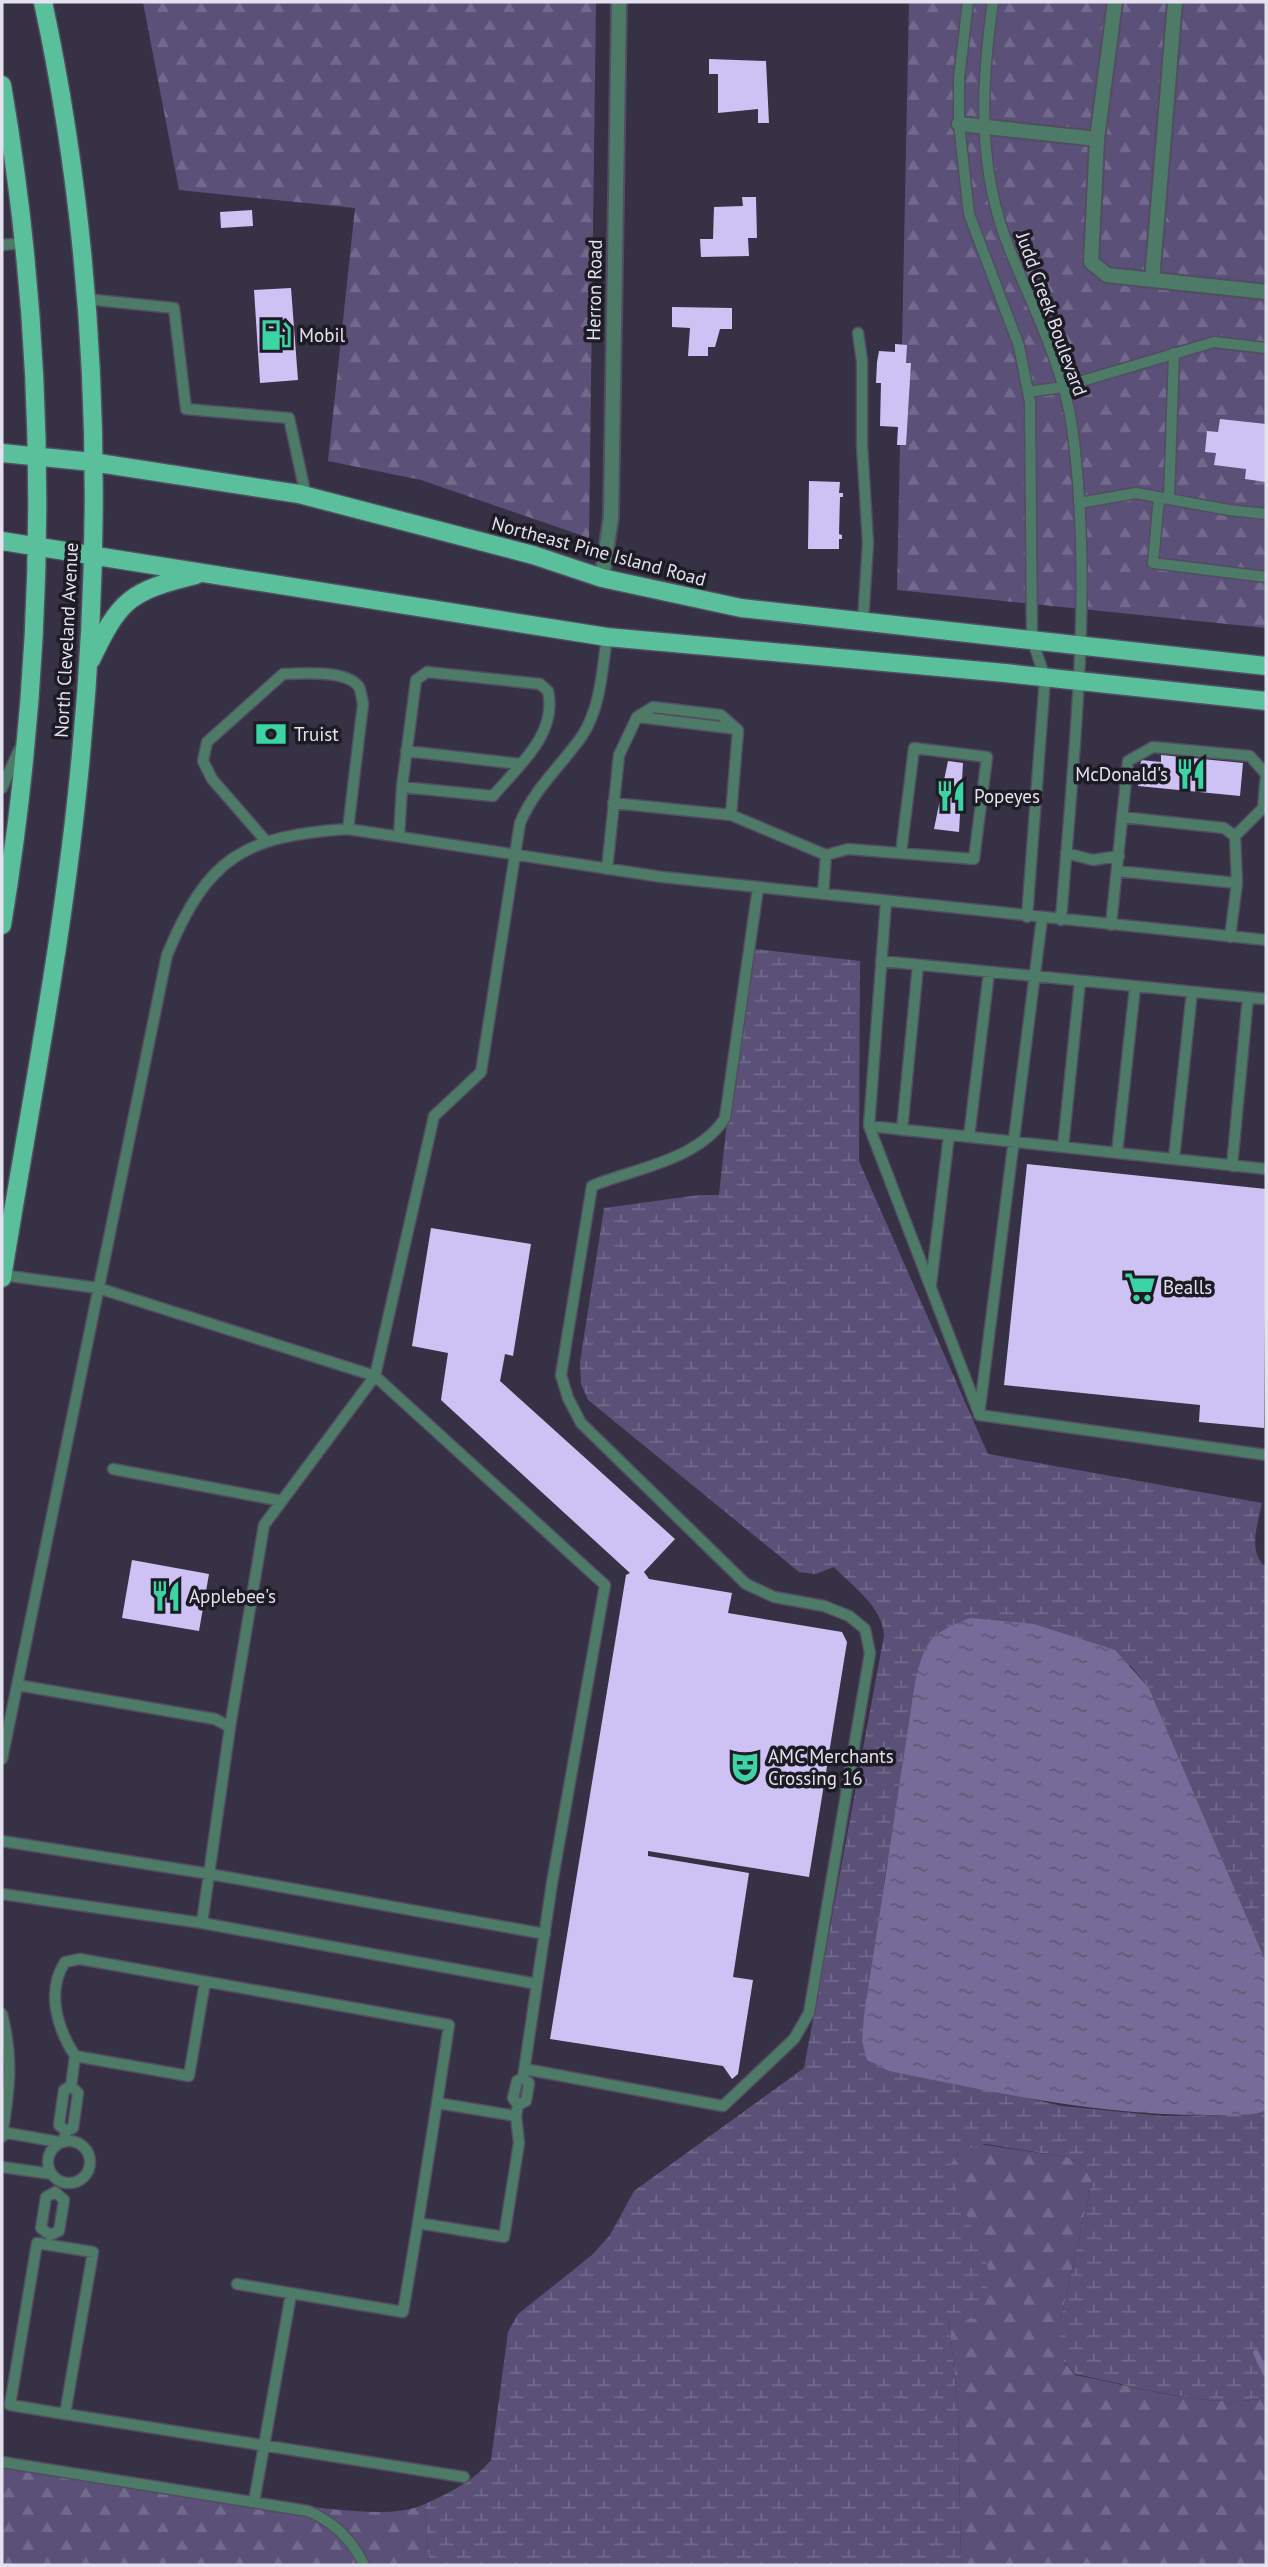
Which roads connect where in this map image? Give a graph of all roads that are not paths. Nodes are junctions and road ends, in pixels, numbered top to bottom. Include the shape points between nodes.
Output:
1 (43, 2) edge
2 (619, 2) edge
3 (968, 2) edge
4 (993, 2) edge
5 (1115, 2) edge
6 (1175, 2) edge
7 (2, 85) edge
8 (959, 124) junction
9 (984, 125) junction
10 (1097, 139) junction
11 (23, 243) junction
12 (2, 245) edge
13 (1152, 280) junction
14 (1266, 292) edge
15 (86, 299) junction
16 (858, 333) dead end
17 (1266, 348) edge
18 (1174, 353) junction
19 (1062, 387) junction
20 (1028, 392) junction
21 (2, 453) edge
22 (37, 456) junction
23 (92, 461) junction
24 (306, 496) junction
25 (1164, 498) junction
26 (1079, 503) junction
27 (1266, 514) edge
28 (2, 541) edge
29 (37, 546) junction
30 (93, 554) junction
31 (206, 572) junction
32 (1266, 577) edge
33 (602, 578) junction
34 (863, 621) junction
35 (607, 637) junction
36 (1032, 639) junction
37 (1079, 644) junction
38 (1266, 666) edge
39 (87, 668) junction
40 (1045, 678) junction
41 (1079, 681) junction
42 (1266, 701) edge
43 (26, 737) junction
44 (407, 751) junction
45 (520, 764) junction
46 (1266, 774) edge
47 (402, 787) junction
48 (2, 788) edge
49 (613, 803) junction
50 (731, 815) junction
51 (1122, 817) junction
52 (348, 829) junction
53 (399, 836) junction
54 (1235, 836) junction
55 (265, 840) junction
56 (901, 853) junction
57 (1066, 853) junction
58 (516, 854) junction
59 (827, 855) junction
60 (1118, 856) junction
61 (607, 869) junction
62 (1117, 871) junction
63 (1237, 883) junction
64 (758, 888) junction
65 (823, 894) junction
66 (886, 901) junction
67 (1027, 916) junction
68 (1042, 918) junction
69 (1062, 920) junction
70 (1111, 925) junction
71 (2, 926) edge
72 (1230, 937) junction
73 (1266, 940) edge
74 (881, 961) junction
75 (918, 965) junction
76 (989, 972) junction
77 (1034, 977) junction
78 (1080, 981) junction
79 (1135, 987) junction
80 (1192, 992) junction
81 (1248, 997) junction
82 (1266, 999) edge
83 (869, 1126) junction
84 (902, 1130) junction
85 (949, 1135) junction
86 (969, 1137) junction
87 (1011, 1142) junction
88 (1063, 1147) junction
89 (1117, 1153) junction
90 (1174, 1158) junction
91 (1232, 1166) junction
92 (1266, 1169) edge
93 (2, 1276) edge
94 (98, 1288) junction
95 (931, 1288) junction
96 (375, 1376) junction
97 (979, 1415) junction
98 (1266, 1455) edge
99 (113, 1469) dead end
100 (282, 1501) junction
101 (17, 1685) junction
102 (230, 1727) junction
103 (2, 1759) edge
104 (2, 1841) edge
105 (210, 1874) junction
106 (2, 1894) edge
107 (202, 1923) junction
108 (545, 1934) junction
109 (205, 1982) junction
110 (537, 1984) junction
111 (2, 2014) edge
112 (75, 2056) junction
113 (524, 2073) junction
114 (437, 2103) junction
115 (517, 2110) junction
116 (2, 2132) edge
117 (2, 2137) edge
118 (63, 2138) junction
119 (2, 2166) edge
120 (55, 2177) junction
121 (55, 2192) junction
122 (418, 2223) junction
123 (49, 2240) junction
124 (237, 2284) dead end
125 (290, 2294) junction
126 (65, 2414) junction
127 (264, 2445) junction
128 (2, 2462) edge
129 (464, 2477) dead end
130 (254, 2502) junction
131 (364, 2565) edge

1 - 15 main road, North Cleveland Avenue via 71,162
2 - 33 street, Herron Road via 611,517
3 - 8 lane
4 - 9 lane, Judd Creek Boulevard via 983,70
5 - 10 street
6 - 13 street
7 - 11 main road, North Cleveland Avenue
8 - 9 street
8 - 20 lane via 969,214 1019,346
9 - 10 street
9 - 19 lane, Judd Creek Boulevard via 997,210
10 - 13 street via 1091,262 1107,275
11 - 12 lane
11 - 22 main road, North Cleveland Avenue
13 - 14 street
15 - 23 main road, North Cleveland Avenue
15 - 24 lane via 174,308 186,409 289,418
16 - 34 lane via 868,543
17 - 18 lane via 1214,342
18 - 19 lane
18 - 25 lane
19 - 20 lane
19 - 26 lane, Judd Creek Boulevard via 1072,425
20 - 36 lane
21 - 22 main road, Northeast Pine Island Road
22 - 23 main road, Northeast Pine Island Road
22 - 29 main road, North Cleveland Avenue
23 - 24 main road, Northeast Pine Island Road
23 - 30 main road, North Cleveland Avenue
24 - 33 main road, Northeast Pine Island Road via 533,555
25 - 26 lane via 1136,493
25 - 27 lane
25 - 32 lane via 1153,563
26 - 37 lane, Judd Creek Boulevard
28 - 29 main road
29 - 30 main road
29 - 43 main road, North Cleveland Avenue
30 - 31 main road
30 - 39 main road, North Cleveland Avenue
31 - 35 main road
31 - 39 main road via 162,583 132,598 112,617
33 - 34 main road, Northeast Pine Island Road via 741,608
34 - 36 main road, Northeast Pine Island Road
35 - 40 main road
35 - 58 lane via 591,718 529,800
36 - 37 main road, Northeast Pine Island Road
36 - 40 lane
37 - 38 main road, Northeast Pine Island Road
37 - 41 lane, Judd Creek Boulevard
39 - 93 main road, North Cleveland Avenue via 71,840
40 - 41 main road
40 - 67 lane
41 - 42 main road
41 - 57 lane, Judd Creek Boulevard
43 - 48 lane
43 - 71 main road, North Cleveland Avenue
44 - 45 lane
44 - 45 lane via 420,674 540,684 548,691 550,716 543,735
44 - 47 lane
45 - 47 lane via 493,796
46 - 51 lane via 1250,756 1153,747 1128,761
46 - 54 lane via 1263,808
47 - 53 lane
49 - 50 lane
49 - 50 lane via 620,755 637,717 653,707 721,715 738,730
49 - 61 lane
50 - 59 lane
51 - 54 lane via 1224,828
51 - 60 lane
52 - 53 lane
52 - 55 lane
52 - 55 lane via 363,704 359,687 349,678 283,674 207,742 203,761 212,779
53 - 58 lane
54 - 63 lane
55 - 94 lane via 229,860 203,887 182,918 167,955
56 - 56 lane via 974,859 987,757 914,748
56 - 59 lane via 848,849
57 - 60 lane via 1093,860
57 - 69 lane, Judd Creek Boulevard
58 - 61 lane
58 - 96 lane via 481,1072 434,1116
59 - 65 lane
60 - 62 lane
61 - 64 lane
62 - 63 lane
62 - 70 lane
63 - 72 lane
64 - 65 lane
64 - 113 lane via 724,1118 714,1135 695,1148 592,1186 561,1375 581,1423 746,1584 774,1597 824,1606 849,1616 865,1629 870,1653 810,2013 794,2039 723,2106
65 - 66 lane
66 - 67 lane
66 - 74 lane
67 - 68 lane
68 - 69 lane
68 - 77 lane
69 - 70 lane
70 - 72 lane
72 - 73 lane
74 - 75 lane
74 - 83 lane
75 - 76 lane
75 - 84 lane
76 - 77 lane
76 - 86 lane
77 - 78 lane
77 - 87 lane
78 - 79 lane
78 - 88 lane
79 - 80 lane
79 - 89 lane
80 - 81 lane
80 - 90 lane
81 - 82 lane
81 - 91 lane
83 - 84 lane
83 - 95 lane
84 - 85 lane
85 - 86 lane
85 - 95 lane
86 - 87 lane
87 - 88 lane
87 - 97 lane
88 - 89 lane
89 - 90 lane
90 - 91 lane
91 - 92 lane
93 - 94 lane
94 - 96 lane
94 - 101 lane
95 - 97 lane
96 - 100 lane
96 - 108 lane via 605,1585
97 - 98 lane
99 - 100 lane
100 - 102 lane via 264,1525
101 - 102 lane via 215,1719
101 - 103 lane
102 - 105 lane
104 - 105 lane
105 - 107 lane
105 - 108 lane
106 - 107 lane
107 - 110 lane
108 - 110 lane
109 - 112 lane via 190,2076
109 - 112 lane via 80,1959 65,1962 54,1978 54,1998 64,2039
109 - 114 lane via 449,2025
110 - 113 lane
111 - 116 lane via 10,2046 11,2083
112 - 118 lane via 71,2086 78,2093 74,2128
113 - 115 lane via 529,2083 527,2096
114 - 115 lane
114 - 122 lane
115 - 122 lane via 519,2143 504,2237
116 - 117 lane
116 - 118 lane
118 - 120 lane via 49,2155
118 - 120 lane via 83,2147 90,2166 77,2181
119 - 120 lane
120 - 121 lane
121 - 123 lane via 46,2197 41,2228
121 - 123 lane via 64,2200 59,2231
122 - 125 lane via 403,2312
123 - 126 lane via 93,2252
123 - 126 lane via 37,2243 10,2405
124 - 125 lane
125 - 127 lane
126 - 127 lane
127 - 129 lane
127 - 130 lane
128 - 130 lane
130 - 131 lane via 308,2511 326,2519 351,2540

